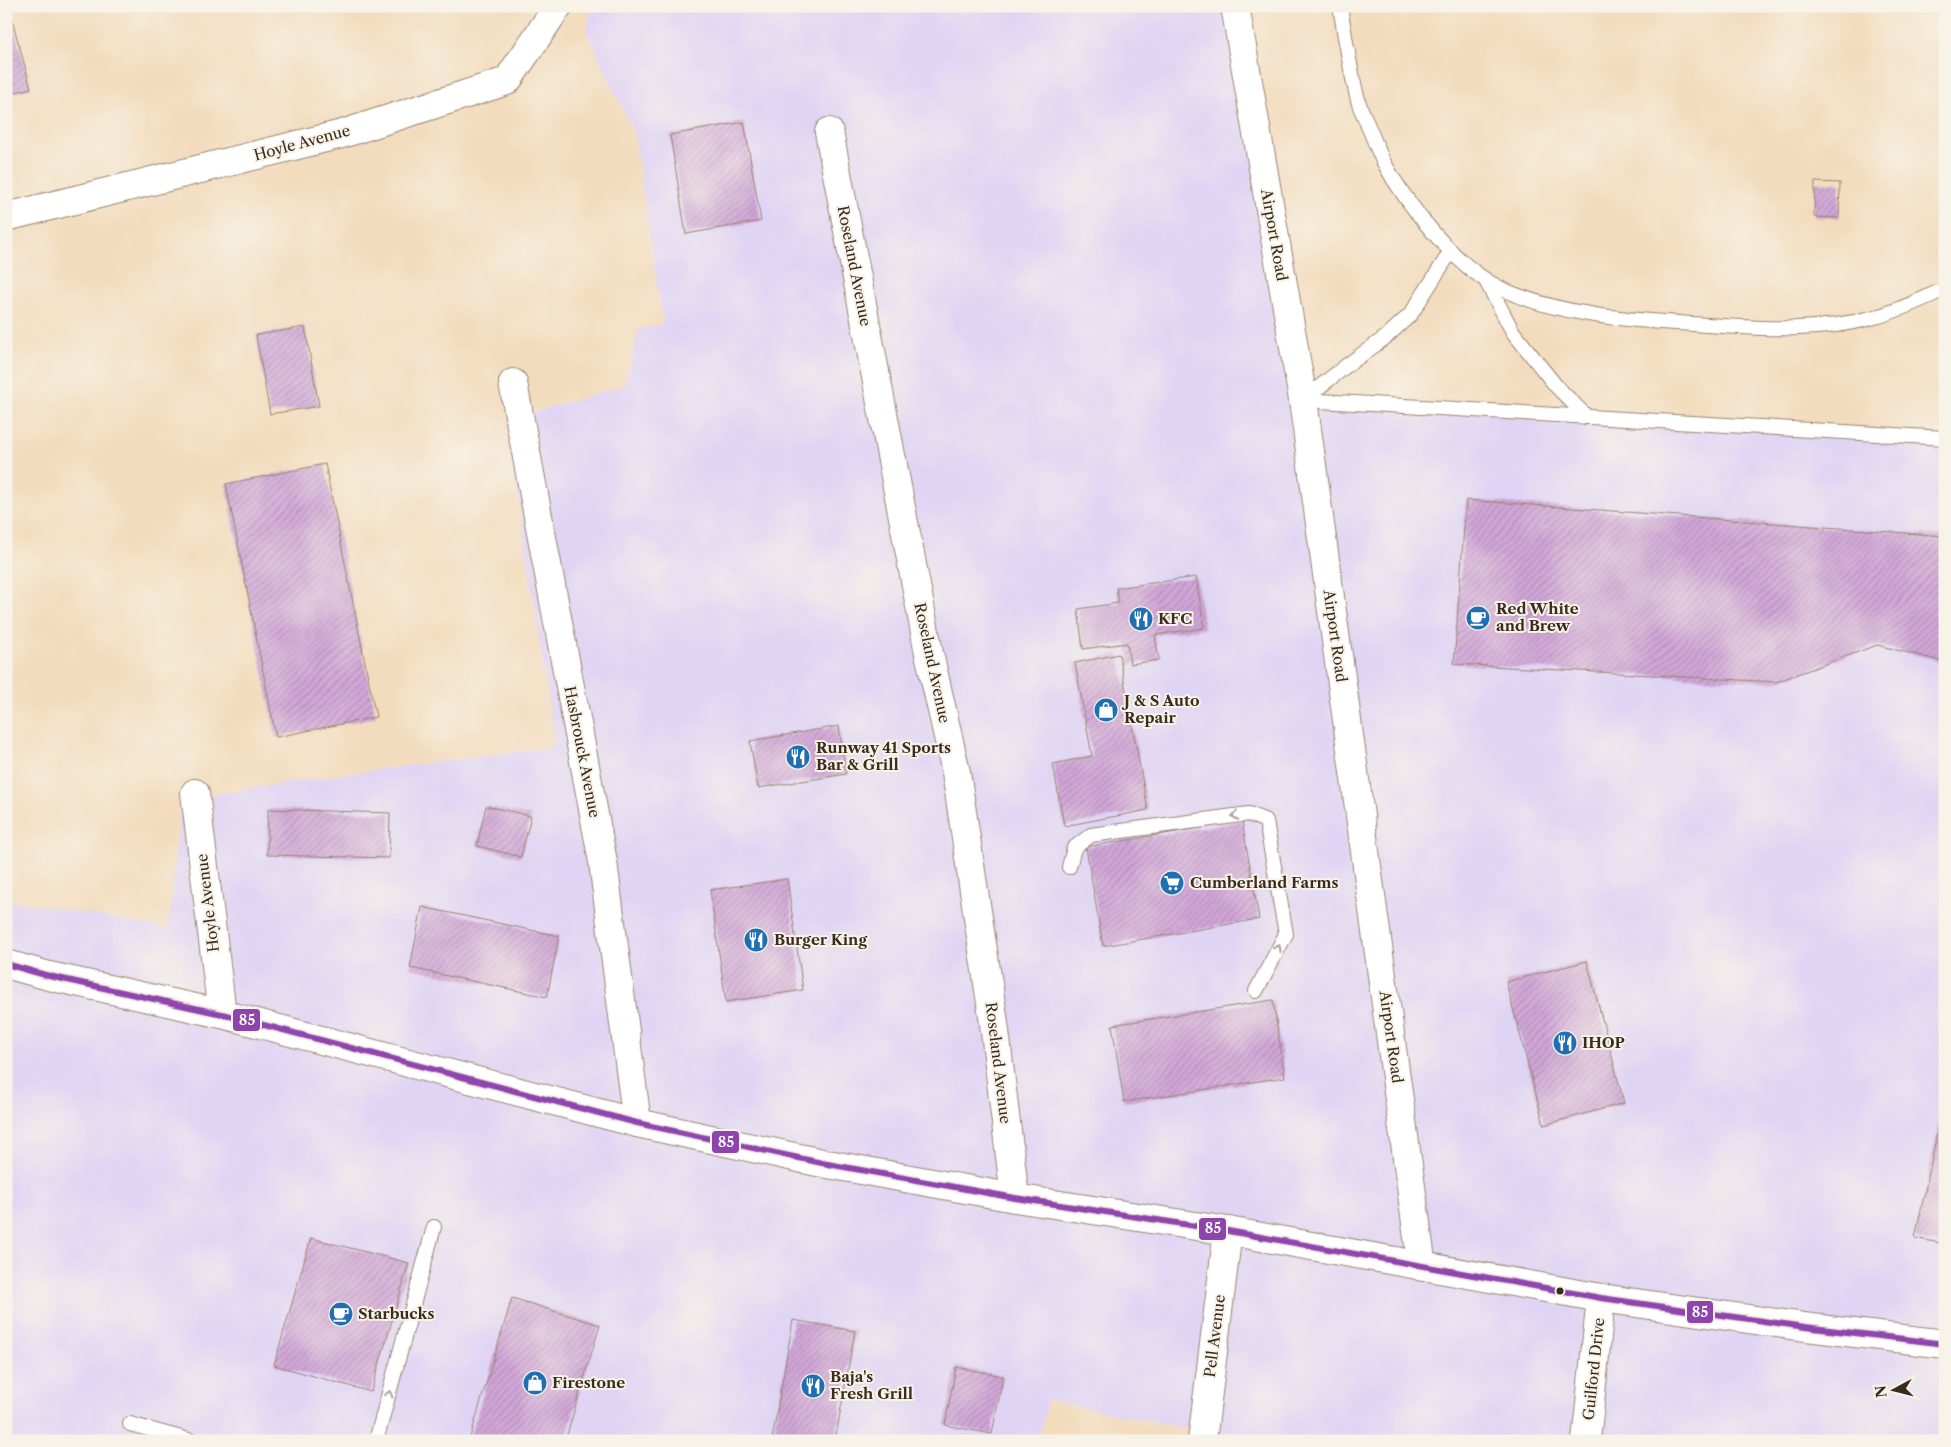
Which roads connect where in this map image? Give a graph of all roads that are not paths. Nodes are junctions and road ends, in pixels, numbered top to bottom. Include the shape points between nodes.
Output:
1 (558, 6) edge
2 (1235, 6) edge
3 (1340, 6) edge
4 (829, 132) dead end
5 (6, 218) edge
6 (1451, 251) junction
7 (1485, 278) junction
8 (1945, 289) edge
9 (513, 383) dead end
10 (1303, 400) junction
11 (1587, 417) junction
12 (1945, 438) edge
13 (195, 793) dead end
14 (1069, 867) dead end
15 (6, 964) edge
16 (1256, 991) dead end
17 (222, 1014) junction
18 (637, 1123) junction
19 (1015, 1198) junction
20 (434, 1227) dead end
21 (1228, 1232) junction
22 (1422, 1267) junction
23 (1601, 1298) junction
24 (1945, 1344) edge
25 (130, 1424) dead end
26 (192, 1441) edge
27 (376, 1441) edge
28 (1202, 1441) edge
29 (1586, 1441) edge

1 - 5 main road, Hoyle Avenue via 506,81 342,134
2 - 10 main road, Airport Road
3 - 6 lane via 1358,101 1382,159 1414,207
4 - 19 main road, Roseland Avenue via 929,653 956,772 994,1023
6 - 7 lane
6 - 10 lane via 1411,314 1386,338
7 - 8 lane via 1521,297 1580,313 1772,329 1812,328 1874,318
7 - 11 lane via 1513,332 1556,386
9 - 18 main road, Hasbrouck Avenue via 603,862
10 - 11 lane
10 - 22 main road, Airport Road
11 - 12 lane
13 - 17 main road, Hoyle Avenue
16 -> 14 lane via 1286,934 1266,821 1248,814 1091,835 1074,848
15 - 17 main road
17 - 18 main road
18 - 19 main road via 822,1163
19 - 21 main road
27 -> 20 lane
21 - 22 main road
21 - 28 main road, Pell Avenue
22 - 23 main road
23 - 24 main road
23 - 29 main road, Guilford Drive
25 - 26 lane

